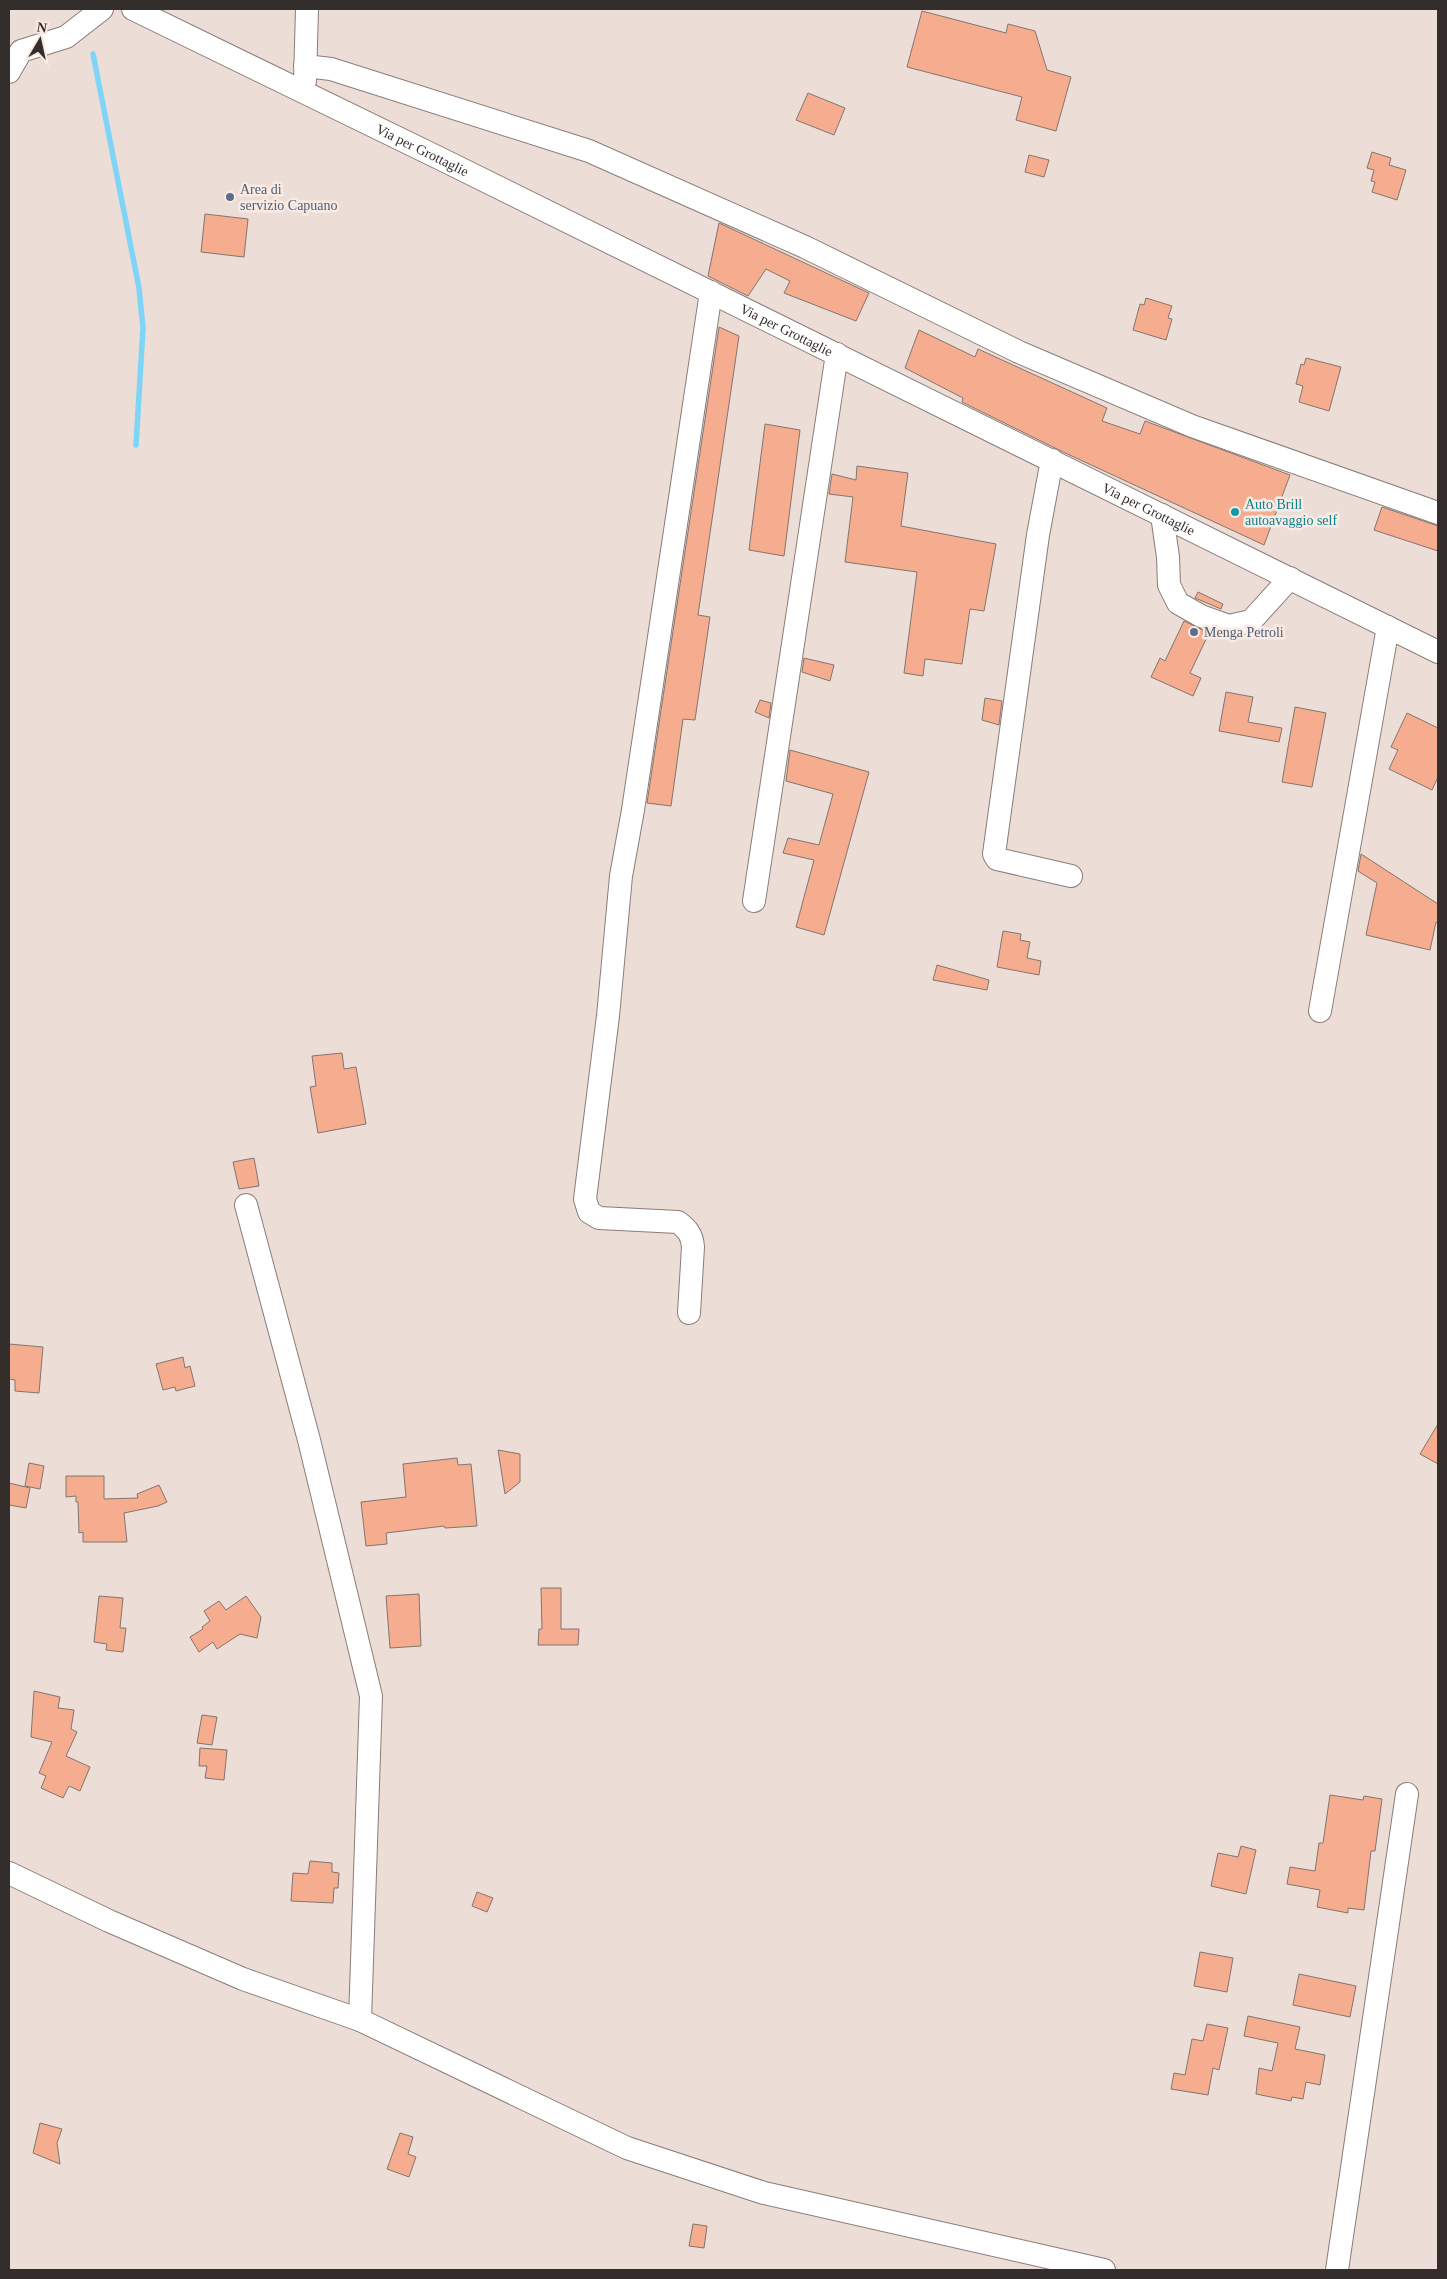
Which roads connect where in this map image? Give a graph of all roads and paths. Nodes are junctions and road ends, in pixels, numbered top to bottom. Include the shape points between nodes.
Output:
1 (102, 9) edge
2 (133, 9) edge
3 (307, 9) edge
4 (15, 46) edge
5 (305, 66) junction
6 (9, 72) edge
7 (304, 92) junction
8 (711, 292) junction
9 (836, 354) junction
10 (1052, 460) junction
11 (1438, 512) edge
12 (1162, 515) junction
13 (1290, 578) junction
14 (1388, 627) junction
15 (1438, 652) edge
16 (1071, 876) dead end
17 (754, 901) dead end
18 (1320, 1011) dead end
19 (246, 1205) dead end
20 (689, 1313) dead end
21 (1406, 1794) dead end
22 (9, 1874) edge
23 (360, 2020) junction
24 (1104, 2270) edge
25 (1337, 2270) edge

1 - 4 street via 66,37
2 - 7 street, Via per Grottaglie
3 - 5 street
4 - 6 street
5 - 7 street
5 - 11 street via 331,69 589,151 805,247 1037,360 1192,426
7 - 8 street, Via per Grottaglie
8 - 9 street, Via per Grottaglie
8 - 20 street via 621,876 608,1016 585,1199 589,1212 598,1218 678,1222 687,1230 694,1247
9 - 10 street, Via per Grottaglie
9 - 17 street
10 - 12 street, Via per Grottaglie
10 - 16 street via 1038,535 994,854 997,859
12 - 13 street, Via per Grottaglie
12 - 13 street via 1169,585 1178,603 1201,616 1229,626 1251,621
13 - 14 street, Via per Grottaglie
14 - 15 street, Via per Grottaglie
14 - 18 street
19 - 23 street via 309,1440 371,1696
21 - 25 street
22 - 23 street via 243,1979
23 - 24 street via 627,2148 764,2193

